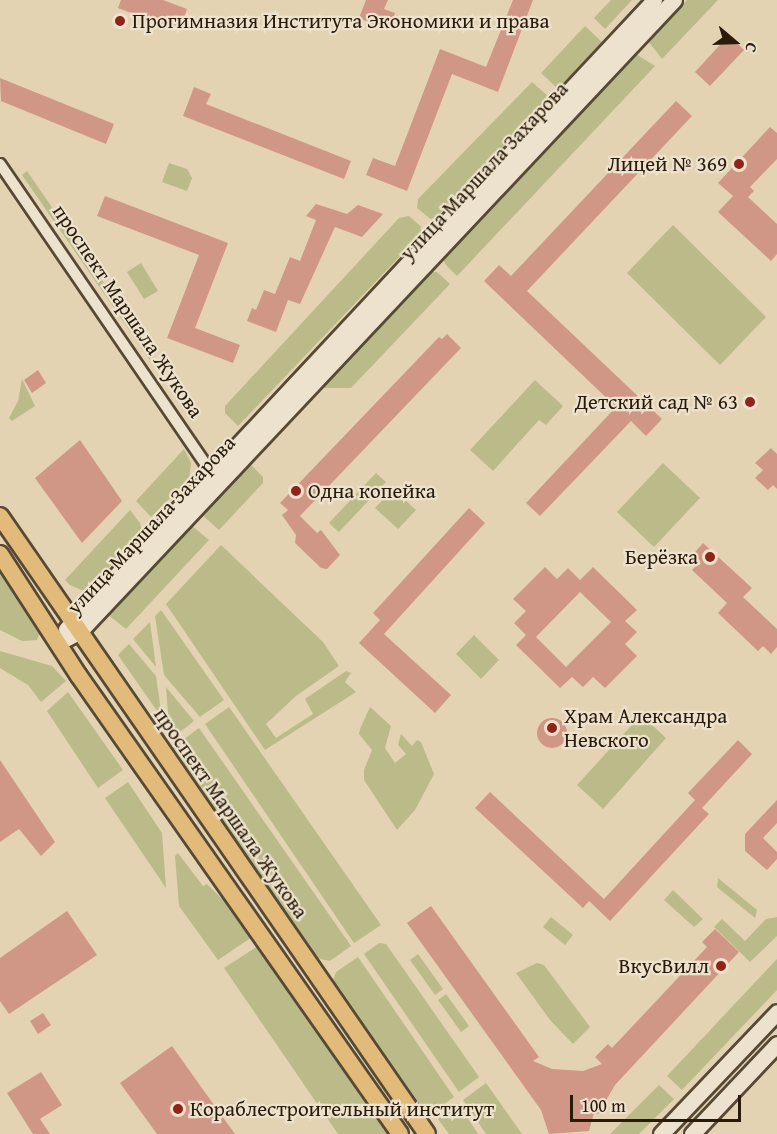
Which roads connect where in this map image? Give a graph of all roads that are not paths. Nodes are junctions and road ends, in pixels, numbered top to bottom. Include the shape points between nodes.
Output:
1 (654, 0) edge
2 (674, 0) edge
3 (0, 164) edge
4 (215, 477) junction
5 (0, 516) edge
6 (0, 554) edge
7 (75, 626) junction
8 (58, 643) junction
9 (777, 1012) edge
10 (777, 1044) edge
11 (400, 1134) edge
12 (427, 1134) edge
13 (662, 1134) edge
14 (692, 1134) edge

1 - 4 street, улица Маршала Захарова
2 - 4 street, улица Маршала Захарова
3 - 4 street, проспект Маршала Жукова
4 - 7 street, улица Маршала Захарова
5 - 7 main road, проспект Маршала Жукова
6 - 8 main road, проспект Маршала Жукова
7 - 8 street, улица Маршала Захарова
7 - 12 main road, проспект Маршала Жукова
8 - 11 main road, проспект Маршала Жукова
9 - 13 street
10 - 14 street

